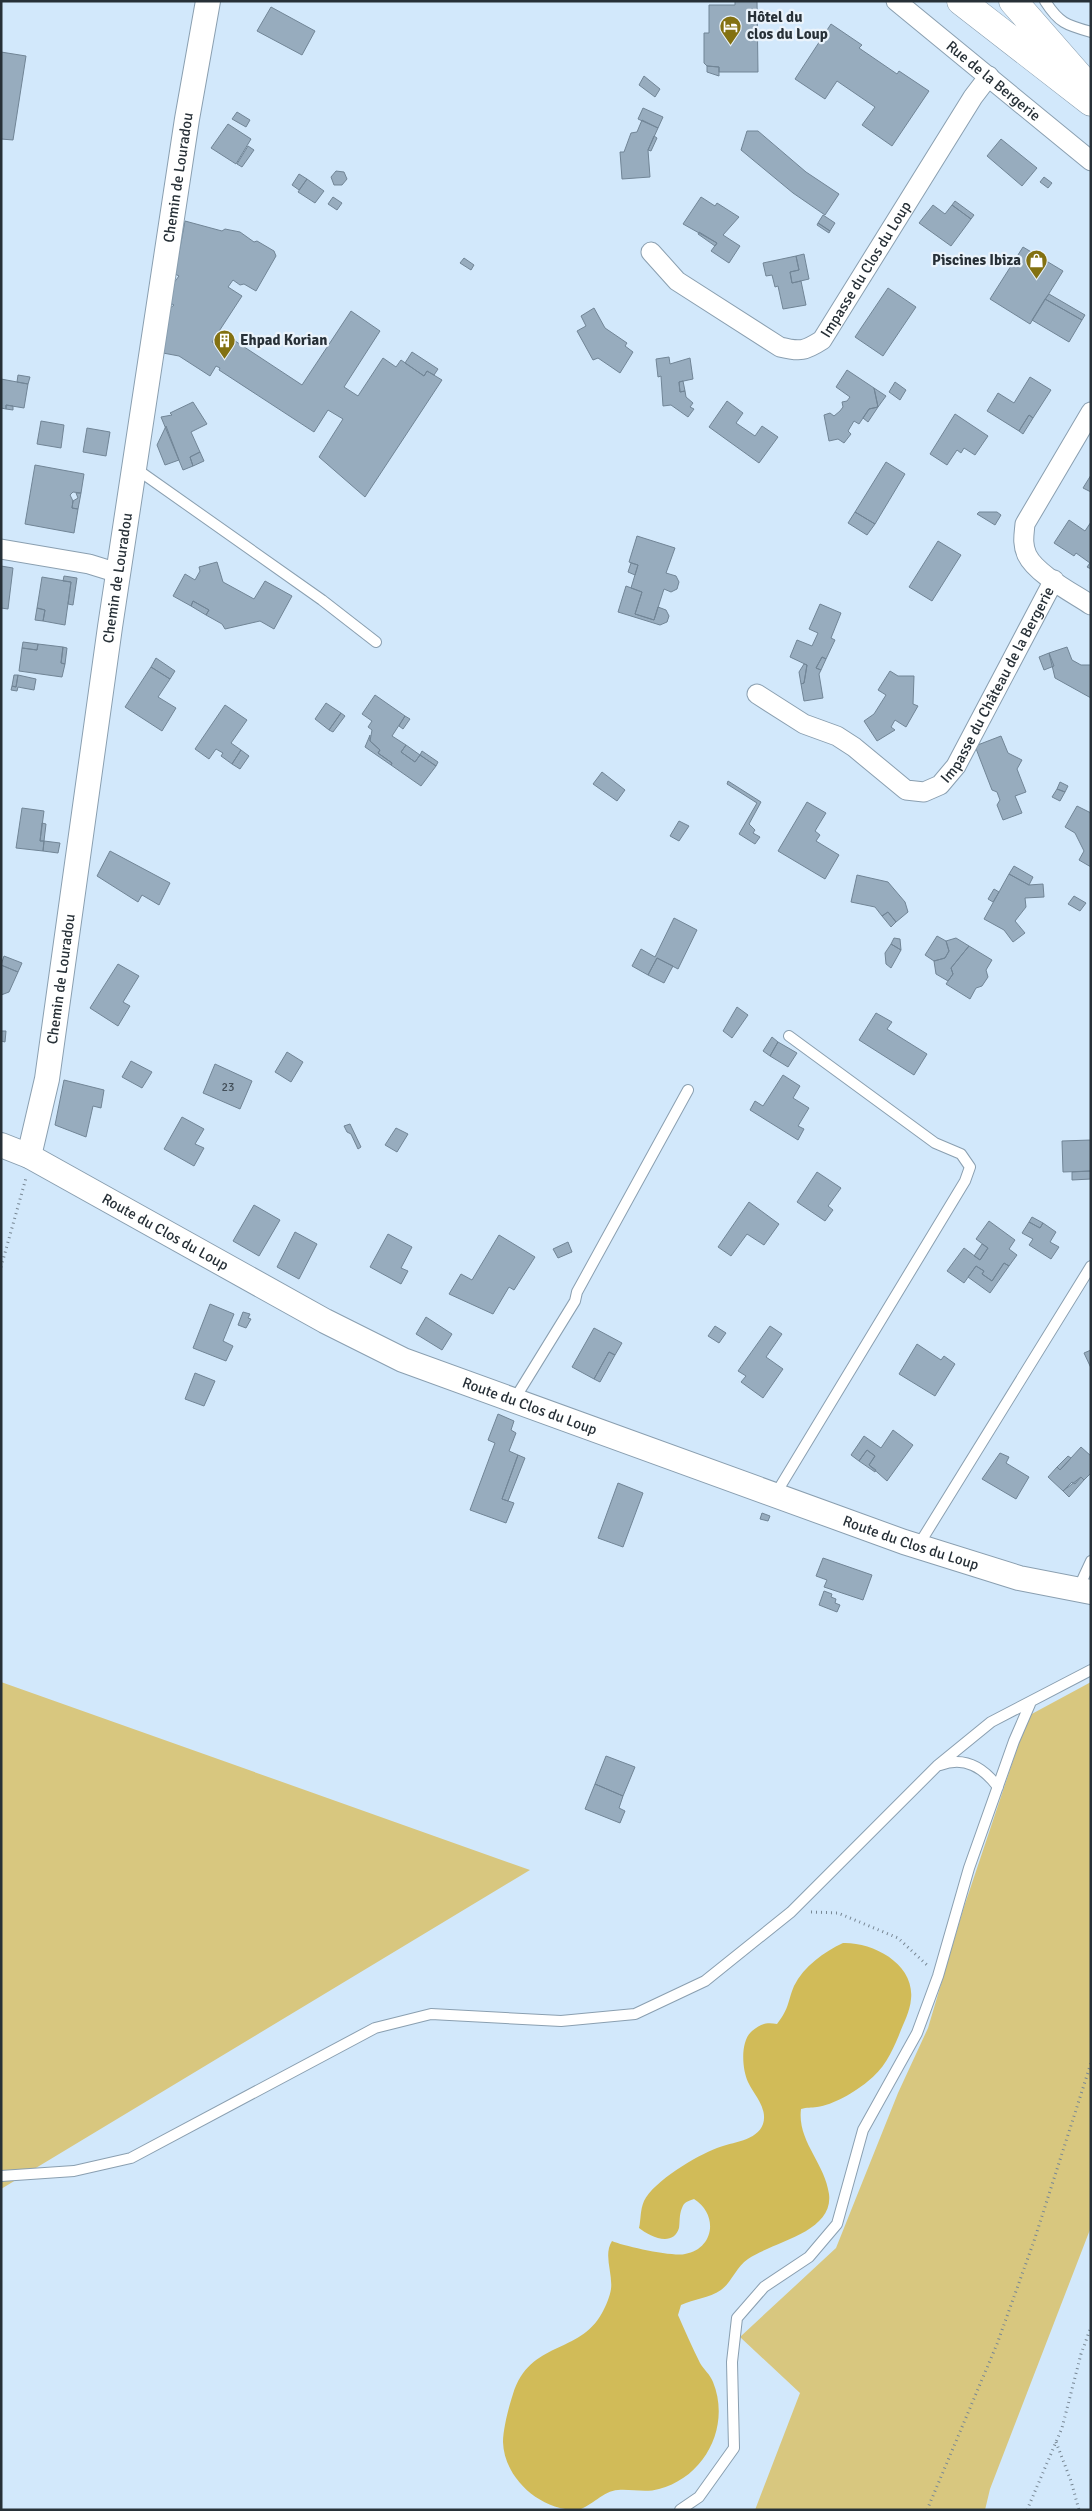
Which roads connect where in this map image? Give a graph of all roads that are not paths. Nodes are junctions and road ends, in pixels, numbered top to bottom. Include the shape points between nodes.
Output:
1 (208, 1) edge
2 (896, 1) edge
3 (961, 1) edge
4 (1013, 1) edge
5 (1045, 1) edge
6 (1091, 32) edge
7 (1014, 44) junction
8 (990, 76) junction
9 (1091, 90) edge
10 (1091, 102) edge
11 (1091, 118) edge
12 (1091, 161) edge
13 (651, 252) dead end
14 (1091, 412) edge
15 (134, 467) junction
16 (1, 549) edge
17 (118, 573) junction
18 (1054, 580) junction
19 (1091, 605) edge
20 (376, 642) dead end
21 (757, 694) dead end
22 (789, 1036) dead end
23 (688, 1090) dead end
24 (1, 1145) edge
25 (29, 1156) junction
26 (1091, 1266) edge
27 (513, 1402) junction
28 (774, 1496) junction
29 (918, 1546) junction
30 (1091, 1560) edge
31 (1084, 1592) edge
32 (1091, 1670) edge
33 (1030, 1704) junction
34 (937, 1766) junction
35 (998, 1786) junction
36 (1, 2176) edge
37 (680, 2510) edge

1 - 15 street, Chemin de Louradou
2 - 8 street, Rue de la Bergerie
3 - 7 main road
4 - 9 main road
5 - 6 lane via 1055,17 1066,26
7 - 10 main road
7 - 11 main road
8 - 12 street, Rue de la Bergerie
8 - 13 street, Impasse du Clos du Loup via 973,97 822,340 809,348 797,352 780,347 678,282
14 - 18 street via 1025,524 1023,541 1027,555
15 - 17 street, Chemin de Louradou
15 - 20 lane
16 - 17 street via 89,564
17 - 25 street, Chemin de Louradou via 47,1079
18 - 19 street
18 - 21 street, Impasse du Château de la Bergerie via 956,766 940,785 924,792 906,790 854,747 804,724
22 - 28 lane via 935,1143 961,1154 970,1167 965,1181
23 - 27 lane via 575,1301
24 - 25 street, Route du Clos du Loup
25 - 27 street, Route du Clos du Loup via 325,1321 402,1360
26 - 29 lane
27 - 28 street, Route du Clos du Loup
28 - 29 street, Route du Clos du Loup
29 - 31 street, Route du Clos du Loup via 1000,1572
30 - 31 lane
32 - 33 lane
33 - 34 lane via 991,1722
33 - 35 lane
34 - 35 lane via 966,1762 989,1775
34 - 36 lane via 791,1912 705,1981 635,2014 561,2021 431,2014 375,2028 131,2158 74,2171
35 - 37 lane via 917,2033 863,2130 836,2224 809,2257 764,2287 738,2318 732,2362 734,2448 699,2497

